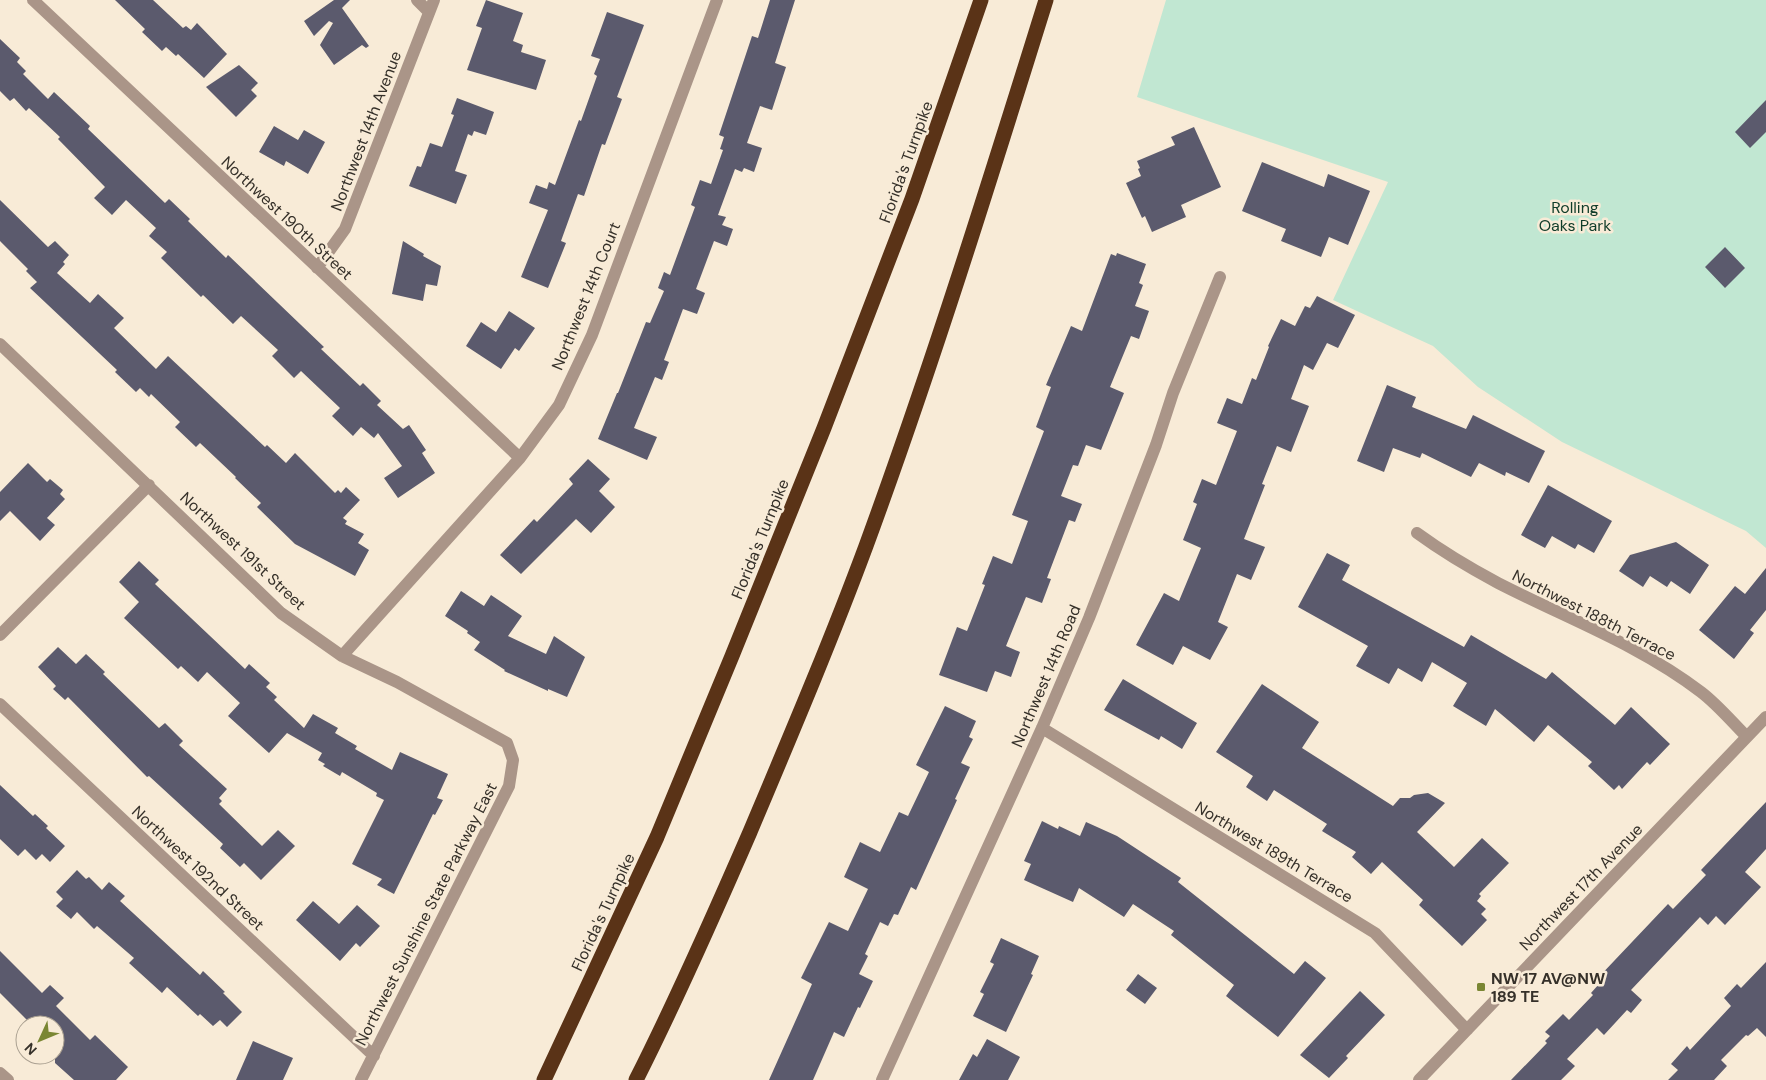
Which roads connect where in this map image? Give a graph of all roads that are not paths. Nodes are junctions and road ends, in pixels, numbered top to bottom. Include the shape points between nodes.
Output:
1 (33, 0) edge
2 (417, 0) edge
3 (717, 0) edge
4 (981, 0) edge
5 (1046, 0) edge
6 (432, 6) edge
7 (317, 268) junction
8 (1220, 277) dead end
9 (0, 344) edge
10 (520, 458) junction
11 (149, 485) junction
12 (1417, 533) dead end
13 (0, 635) edge
14 (342, 656) junction
15 (0, 704) edge
16 (1766, 717) edge
17 (1042, 728) junction
18 (1747, 737) junction
19 (513, 760) joint
20 (1467, 1030) junction
21 (374, 1056) junction
22 (0, 1072) edge
23 (8, 1080) edge
24 (361, 1080) edge
25 (544, 1080) edge
26 (636, 1080) edge
27 (882, 1080) edge
28 (1419, 1080) edge

1 - 7 street, Northwest 190th Street
2 - 6 street
3 - 10 street, Northwest 14th Court via 592,335 558,405
4 - 25 highway, Florida's Turnpike via 912,199 736,647 657,837
5 - 26 highway via 928,372 864,549 788,742 727,884
6 - 7 street, Northwest 14th Avenue via 345,229
7 - 10 street, Northwest 190th Street
8 - 17 street, Northwest 14th Road via 1092,609
9 - 11 street, Northwest 191st Street
10 - 14 street, Northwest 14th Court
11 - 13 street
11 - 14 street, Northwest 191st Street via 280,613
12 - 18 street, Northwest 188th Terrace via 1499,583 1647,657 1701,692
14 - 19 street, Northwest 191st Street via 397,682 507,743
15 - 21 street, Northwest 192nd Street
16 - 18 street, Northwest 17th Avenue
17 - 20 street, Northwest 189th Terrace via 1375,933
17 - 27 street, Northwest 14th Road
18 - 20 street, Northwest 17th Avenue
19 - 21 street, Northwest Sunshine State Parkway East via 510,786
20 - 28 street, Northwest 17th Avenue
21 - 24 street, Northwest Sunshine State Parkway East
22 - 23 street

